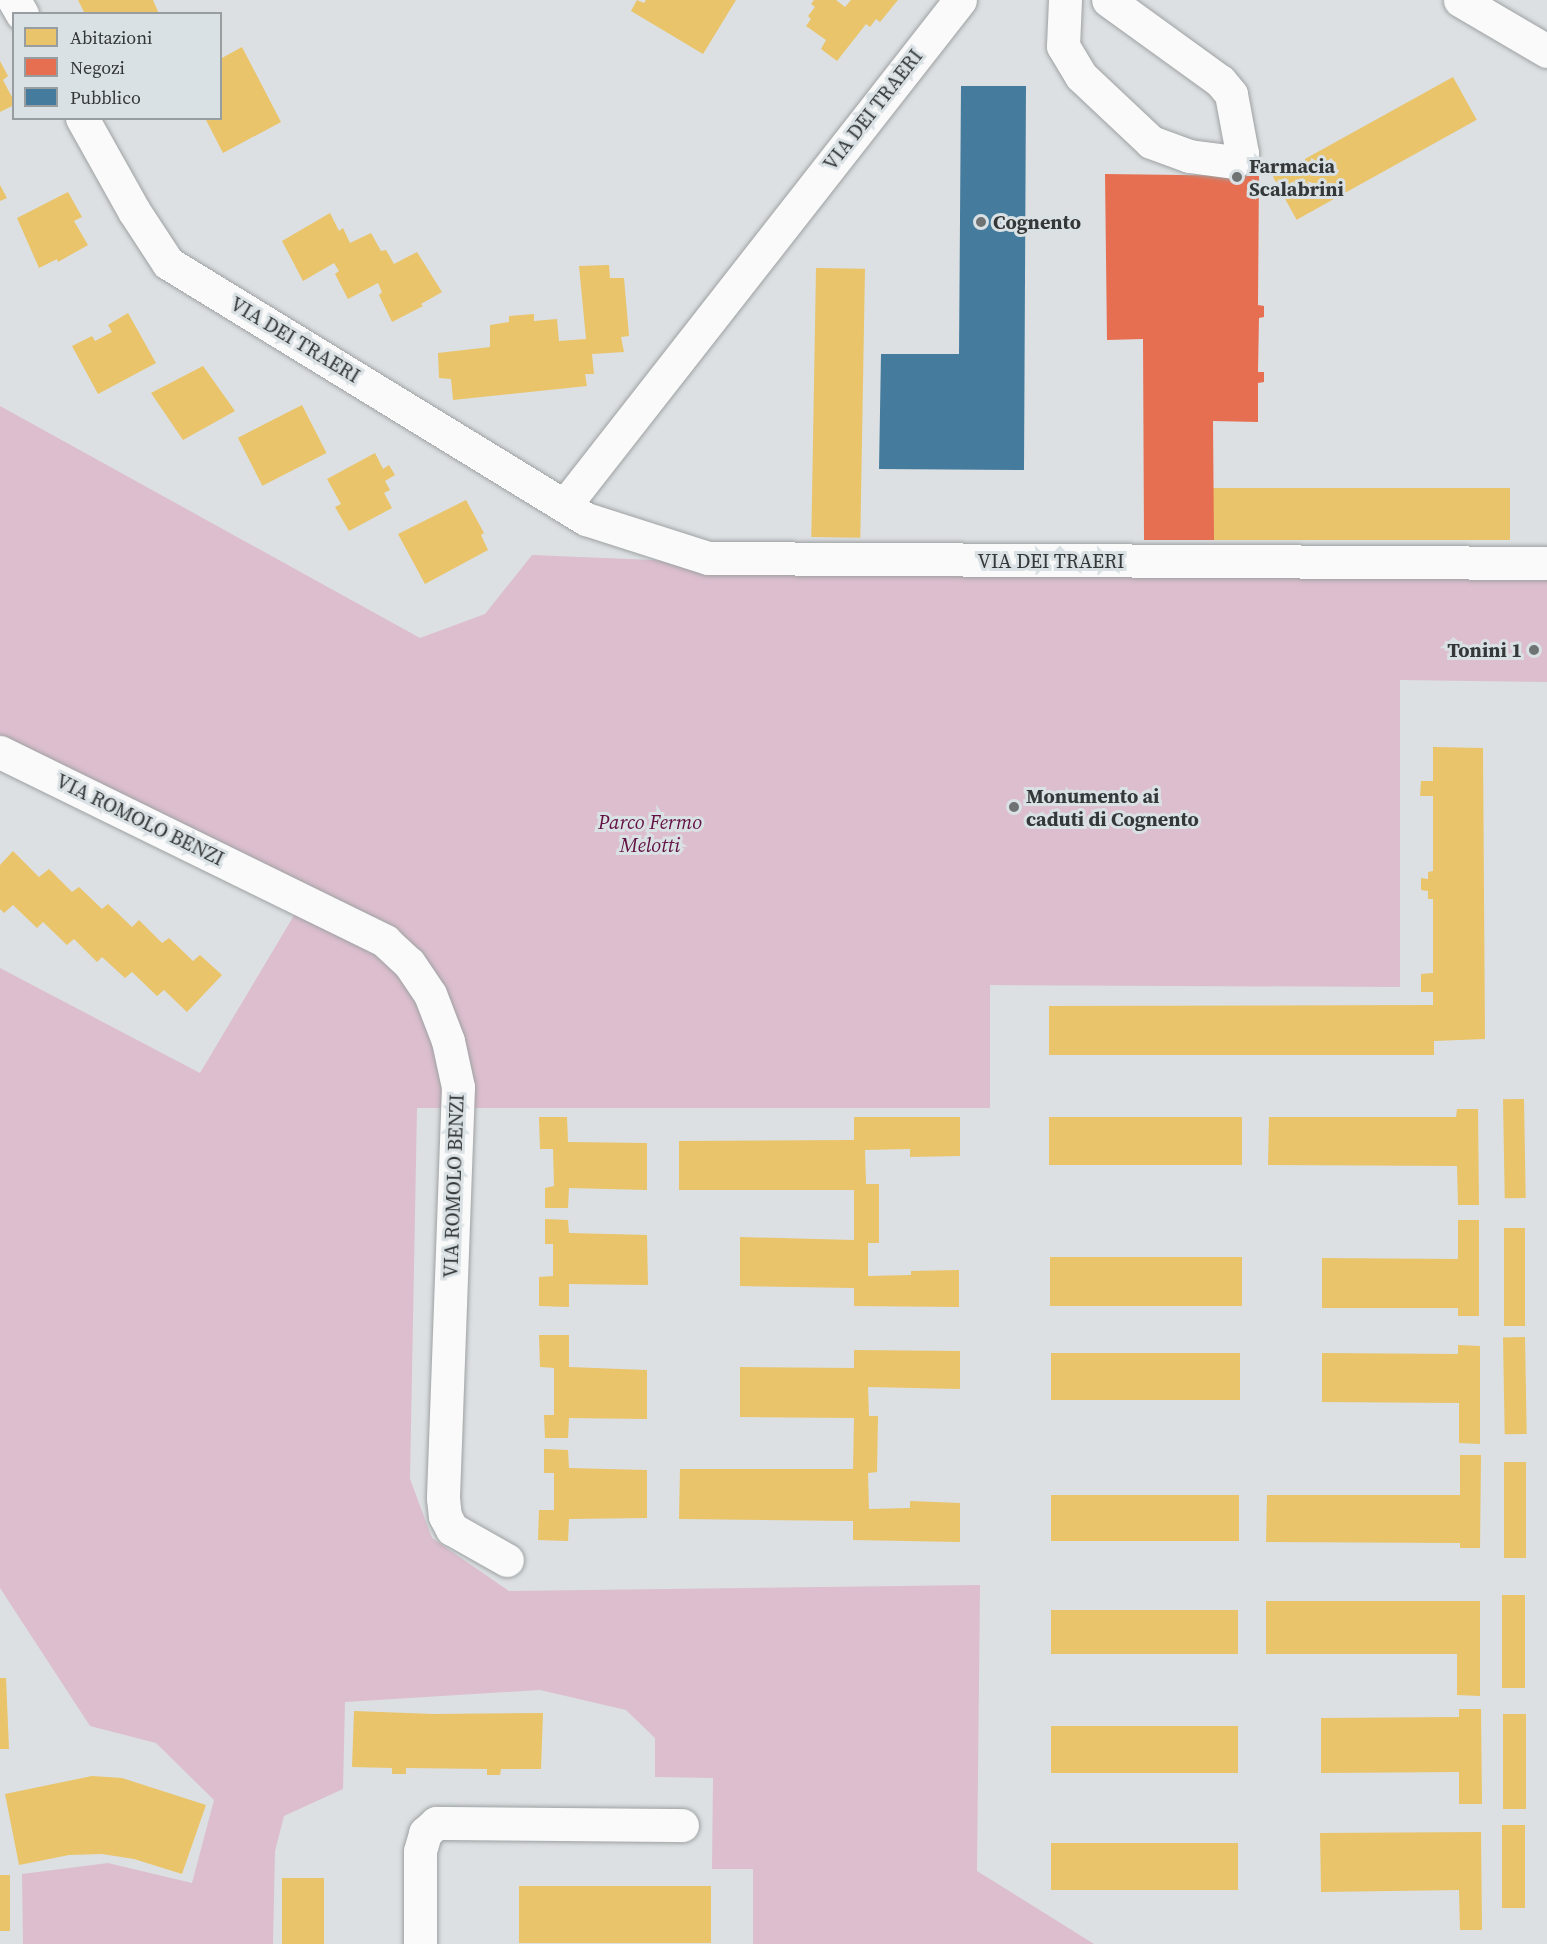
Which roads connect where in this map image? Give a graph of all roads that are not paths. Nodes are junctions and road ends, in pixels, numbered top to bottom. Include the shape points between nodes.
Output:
1 (960, 0) edge
2 (1065, 0) edge
3 (1108, 0) edge
4 (1460, 0) edge
5 (1547, 51) edge
6 (83, 120) edge
7 (565, 505) junction
8 (1547, 564) edge
9 (0, 752) edge
10 (507, 1560) dead end
11 (682, 1825) dead end
12 (420, 1944) edge

1 - 7 street, VIA DEI TRAERI
2 - 3 street via 1064,46 1081,76 1151,142 1189,156 1234,162 1242,153 1232,94 1220,81
4 - 5 street
6 - 7 street, VIA DEI TRAERI via 134,211 168,262
7 - 8 street, VIA DEI TRAERI via 586,519 708,558
9 - 10 street, VIA ROMOLO BENZI via 385,941 409,963 430,994 448,1041 458,1087 445,1516 452,1528
11 - 12 street via 436,1823 425,1833 420,1851

